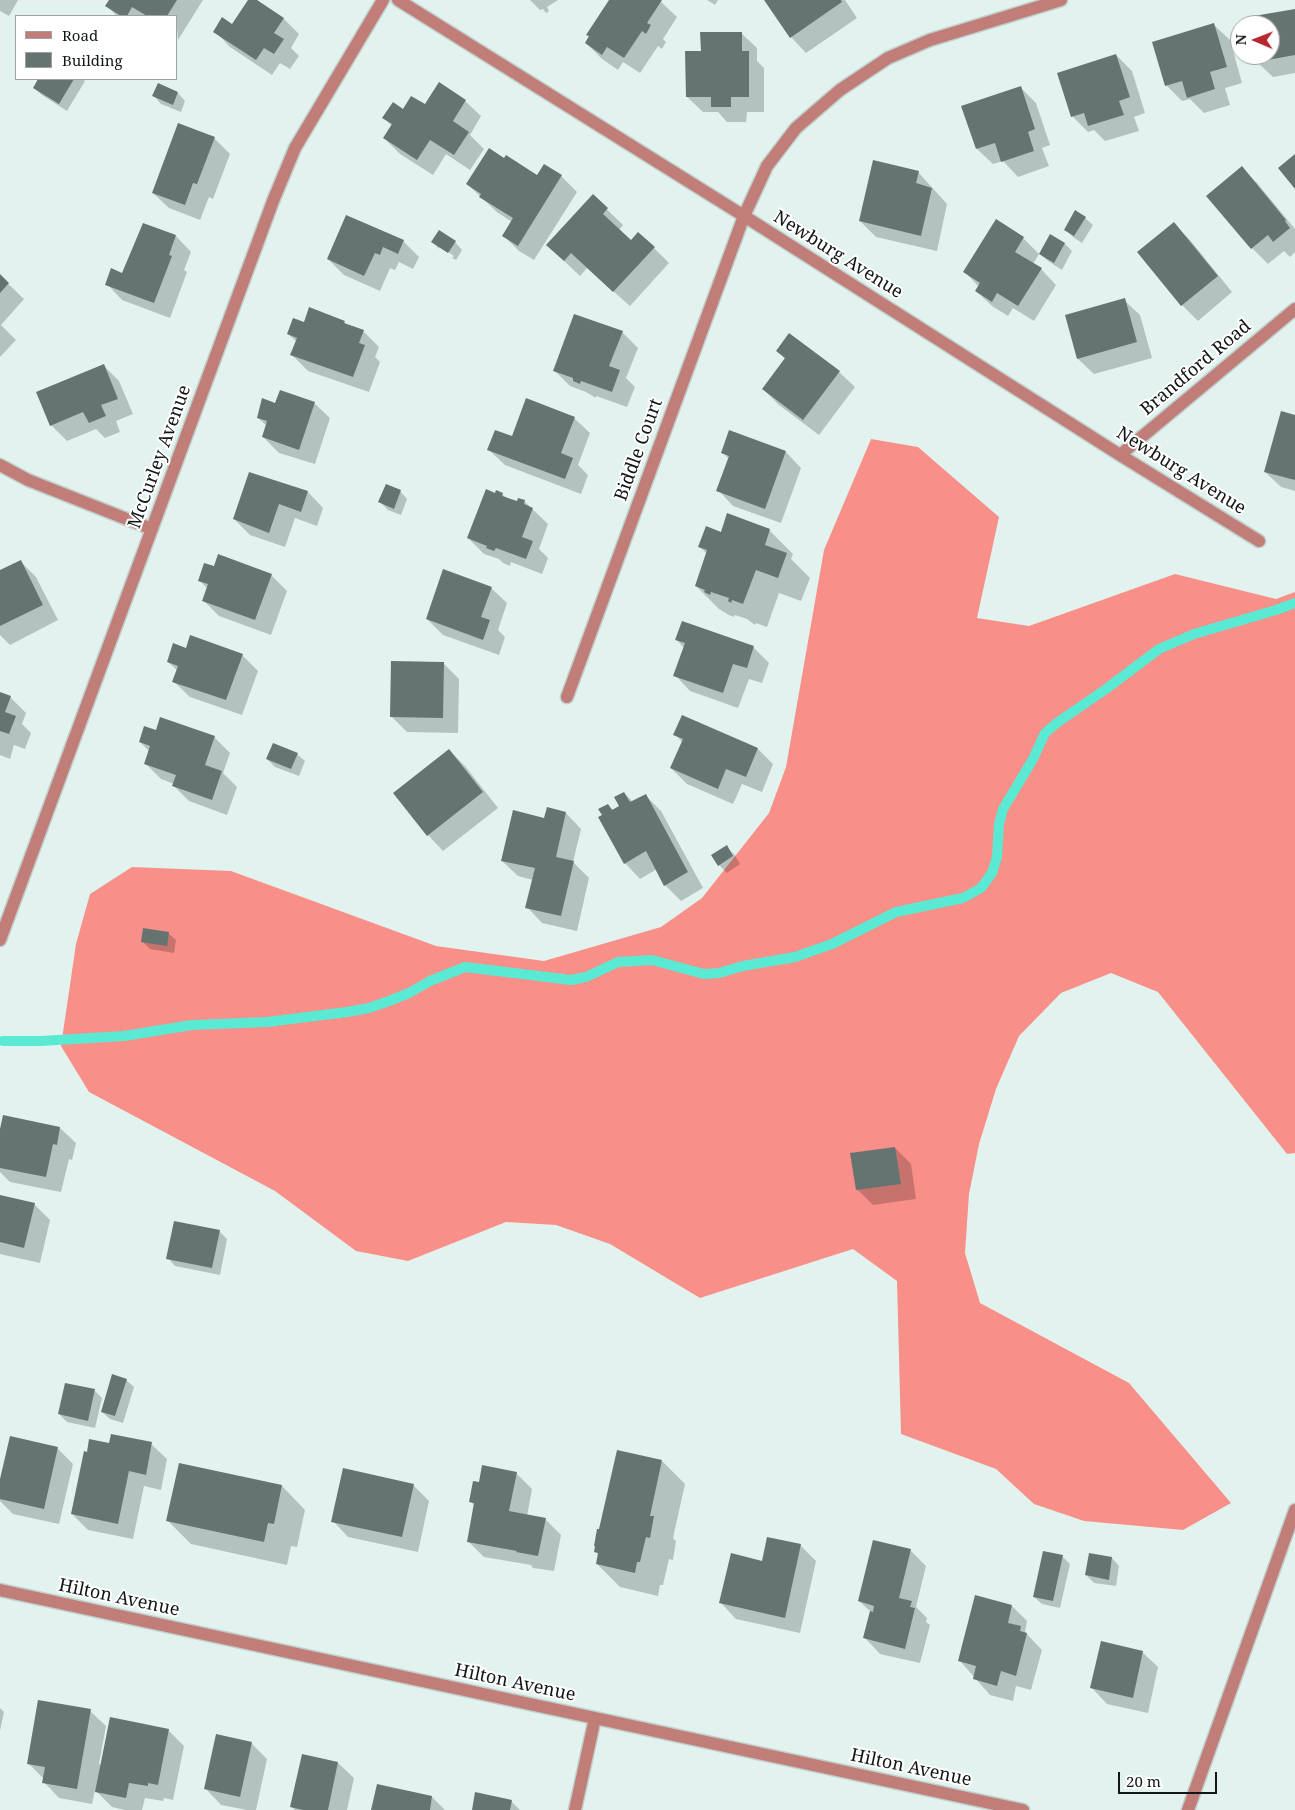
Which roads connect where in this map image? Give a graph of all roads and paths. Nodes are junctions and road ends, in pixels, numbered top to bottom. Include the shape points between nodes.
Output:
1 (383, 0) edge
2 (398, 0) edge
3 (1061, 0) edge
4 (744, 216) junction
5 (1295, 308) edge
6 (1120, 455) junction
7 (0, 465) edge
8 (152, 529) junction
9 (1259, 541) dead end
10 (566, 697) dead end
11 (0, 940) edge
12 (1295, 1510) edge
13 (0, 1590) edge
14 (595, 1718) junction
15 (575, 1810) edge
16 (1023, 1810) edge
17 (1188, 1810) edge

1 - 8 street, McCurley Avenue via 295,148
2 - 4 street, Newburg Avenue
3 - 4 street, Biddle Court via 930,40 888,58 840,90 796,128 772,159
4 - 6 street, Newburg Avenue
4 - 10 street, Biddle Court
5 - 6 street, Brandford Road
6 - 9 street, Newburg Avenue
7 - 8 street via 28,480
8 - 11 street, McCurley Avenue
12 - 17 street
13 - 14 street, Hilton Avenue
14 - 15 street
14 - 16 street, Hilton Avenue

